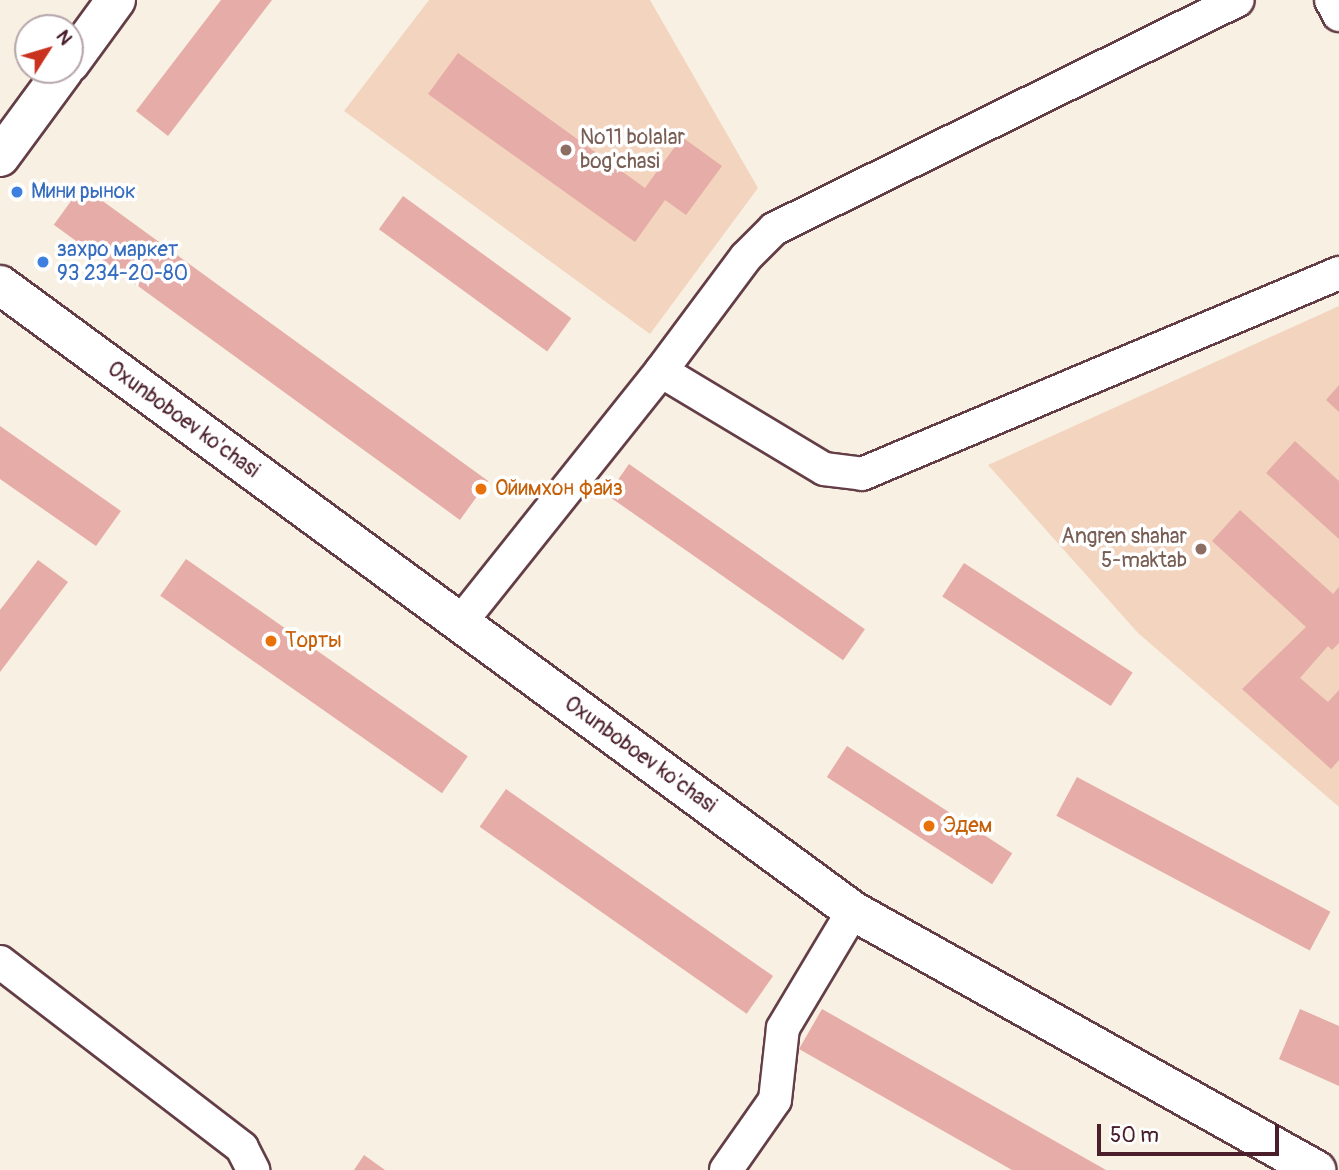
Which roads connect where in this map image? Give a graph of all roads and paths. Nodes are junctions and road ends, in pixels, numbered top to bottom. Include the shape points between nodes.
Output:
1 (116, 0) edge
2 (1238, 0) edge
3 (1331, 0) edge
4 (1339, 15) edge
5 (84, 43) edge
6 (54, 84) edge
7 (0, 157) edge
8 (1339, 274) edge
9 (0, 285) edge
10 (661, 371) junction
11 (460, 623) junction
12 (853, 911) junction
13 (0, 962) edge
14 (253, 1170) edge
15 (726, 1170) edge
16 (1316, 1170) edge

1 - 5 main road
2 - 10 street via 774,229 746,257
3 - 4 street
6 - 7 main road
8 - 10 street via 862,474 824,470
9 - 11 main road, Oxunboboev ko'chasi
10 - 11 street
11 - 12 main road, Oxunboboev ko'chasi
12 - 15 street via 783,1028 775,1100
12 - 16 main road, Oxunboboev ko'chasi
13 - 14 street via 242,1148

